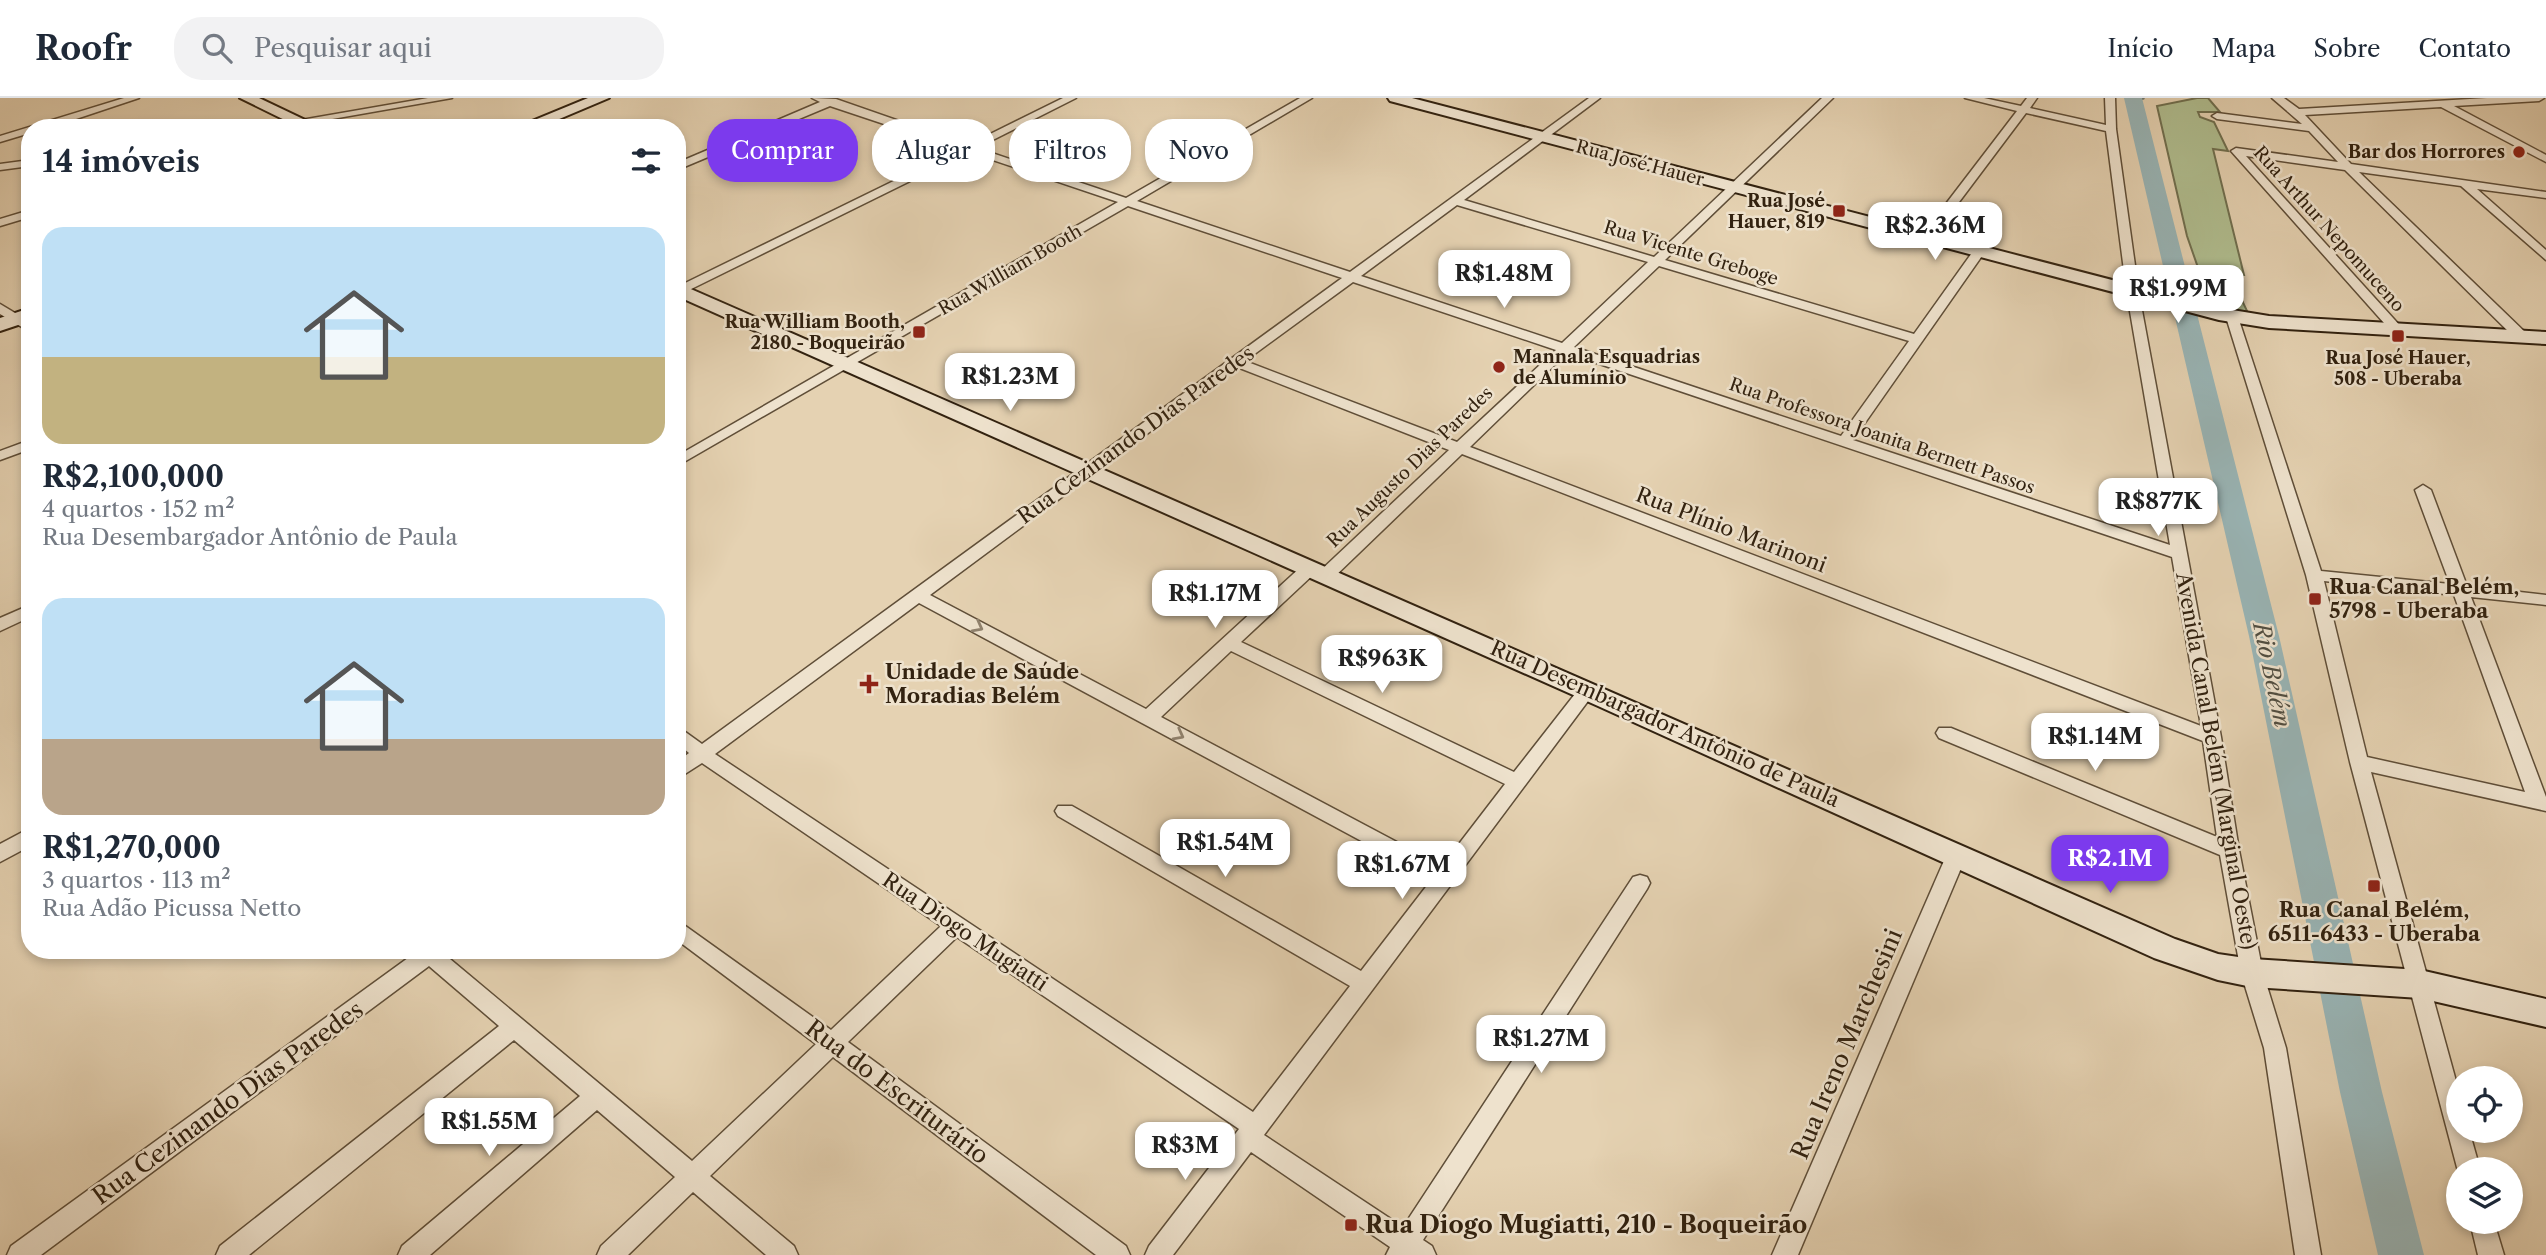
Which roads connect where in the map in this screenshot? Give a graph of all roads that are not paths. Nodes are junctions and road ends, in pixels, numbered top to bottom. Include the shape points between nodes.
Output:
1 (134, 98) edge
2 (247, 98) edge
3 (370, 98) edge
4 (447, 98) edge
5 (602, 98) edge
6 (1071, 98) edge
7 (1307, 98) edge
8 (1395, 98) edge
9 (1595, 98) edge
10 (1828, 98) edge
11 (1970, 98) edge
12 (2032, 98) edge
13 (2110, 98) edge
14 (2277, 98) edge
15 (2431, 98) edge
16 (2539, 98) edge
17 (828, 99) edge
18 (2445, 106) junction
19 (2023, 110) junction
20 (2297, 113) junction
21 (2217, 116) dead end
22 (66, 119) edge
23 (294, 119) edge
24 (321, 119) edge
25 (338, 119) edge
26 (547, 119) edge
27 (884, 119) edge
28 (2310, 128) junction
29 (2110, 129) junction
30 (21, 133) edge
31 (995, 136) edge
32 (1542, 137) junction
33 (0, 139) edge
34 (995, 158) edge
35 (2546, 159) edge
36 (686, 163) edge
37 (21, 164) edge
38 (0, 167) edge
39 (2349, 168) junction
40 (900, 182) edge
41 (2464, 183) junction
42 (1734, 188) junction
43 (2546, 195) edge
44 (1455, 201) junction
45 (1128, 202) junction
46 (21, 216) edge
47 (0, 223) edge
48 (1925, 239) junction
49 (1978, 253) junction
50 (2546, 256) edge
51 (1657, 261) junction
52 (1351, 277) junction
53 (686, 286) edge
54 (686, 294) edge
55 (2140, 296) junction
56 (2225, 316) junction
57 (2397, 329) junction
58 (2522, 337) junction
59 (2546, 338) edge
60 (1917, 339) junction
61 (1565, 348) junction
62 (1235, 362) junction
63 (847, 364) junction
64 (1844, 442) junction
65 (21, 448) edge
66 (1460, 448) junction
67 (0, 457) edge
68 (686, 457) edge
69 (1087, 471) junction
70 (2423, 490) dead end
71 (2180, 554) junction
72 (1317, 573) junction
73 (2314, 575) junction
74 (2459, 591) junction
75 (918, 595) junction
76 (2546, 600) edge
77 (21, 614) edge
78 (0, 625) edge
79 (1229, 643) junction
80 (1588, 689) junction
81 (1148, 718) junction
82 (1945, 733) dead end
83 (2212, 737) junction
84 (686, 741) edge
85 (702, 754) junction
86 (2359, 762) junction
87 (686, 766) edge
88 (1518, 782) junction
89 (2542, 803) edge
90 (1065, 811) dead end
91 (21, 841) edge
92 (2229, 850) junction
93 (0, 854) edge
94 (1956, 854) junction
95 (1445, 877) junction
96 (1640, 883) dead end
97 (956, 925) junction
98 (686, 935) edge
99 (422, 959) edge
100 (440, 959) edge
101 (2263, 974) junction
102 (2410, 983) junction
103 (1365, 984) junction
104 (2546, 1013) edge
105 (514, 1027) junction
106 (831, 1044) junction
107 (596, 1096) junction
108 (1252, 1132) junction
109 (2464, 1157) edge
110 (691, 1177) junction
111 (2485, 1234) edge
112 (1409, 1251) edge
113 (20, 1255) edge
114 (229, 1255) edge
115 (411, 1255) edge
116 (610, 1255) edge
117 (785, 1255) edge
118 (1117, 1255) edge
119 (1157, 1255) edge
120 (1785, 1255) edge
121 (2308, 1255) edge
122 (2491, 1255) edge

1 - 22 street
2 - 23 main road
3 - 24 street
4 - 25 street
5 - 26 main road
6 - 31 street
7 - 45 street, Rua William Booth
8 - 32 main road, Rua José Hauer
9 - 32 street, Rua Cezinando Dias Paredes
10 - 42 street, Rua Augusto Dias Paredes
11 - 19 street
12 - 19 street
13 - 29 street, Avenida Canal Belém (Marginal Oeste)
14 - 20 street
15 - 18 street
16 - 18 street
17 - 27 street, Rua Professora Joanita Bernett Passos
17 - 36 street
18 - 20 street
18 - 35 street
19 - 29 street
19 - 48 street
20 - 28 street
21 - 28 street
28 - 39 street
29 - 55 street, Avenida Canal Belém (Marginal Oeste)
30 - 33 street
32 - 42 main road, Rua José Hauer
32 - 44 street, Rua Cezinando Dias Paredes
34 - 45 street, Rua Professora Joanita Bernett Passos
37 - 38 street
39 - 41 street
39 - 57 street, Rua Arthur Nepomuceno via 2236,151
39 - 58 street
40 - 53 street
41 - 43 street
41 - 50 street
42 - 48 main road, Rua José Hauer
42 - 51 street, Rua Augusto Dias Paredes
44 - 51 street, Rua Vicente Greboge
44 - 52 street, Rua Cezinando Dias Paredes
45 - 52 street, Rua Professora Joanita Bernett Passos
45 - 63 street, Rua William Booth
46 - 47 street
48 - 49 main road, Rua José Hauer
49 - 55 main road, Rua José Hauer
49 - 60 street
51 - 60 street, Rua Vicente Greboge
51 - 61 street, Rua Augusto Dias Paredes
52 - 61 street, Rua Professora Joanita Bernett Passos
52 - 62 street, Rua Cezinando Dias Paredes
54 - 63 main road, Rua Desembargador Antônio de Paula
55 - 56 main road, Rua José Hauer
55 - 71 street, Avenida Canal Belém (Marginal Oeste)
56 - 57 main road, Rua José Hauer
56 - 73 street
57 - 58 main road, Rua José Hauer
58 - 59 main road, Rua José Hauer
60 - 64 street
61 - 64 street, Rua Professora Joanita Bernett Passos
61 - 66 street, Rua Augusto Dias Paredes
62 - 66 street, Rua Plínio Marinoni
62 - 69 street, Rua Cezinando Dias Paredes
63 - 68 street, Rua William Booth
63 - 69 main road, Rua Desembargador Antônio de Paula
64 - 71 street, Rua Professora Joanita Bernett Passos
65 - 67 street
66 - 72 street, Rua Augusto Dias Paredes
66 - 83 street, Rua Plínio Marinoni
69 - 72 main road, Rua Desembargador Antônio de Paula
69 - 75 street, Rua Cezinando Dias Paredes
70 - 74 street
71 - 83 street, Avenida Canal Belém (Marginal Oeste)
72 - 79 street, Rua Augusto Dias Paredes
72 - 80 main road, Rua Desembargador Antônio de Paula
73 - 74 street
73 - 86 street
74 - 76 street
74 - 89 street
75 -> 81 street
75 - 85 street, Rua Cezinando Dias Paredes
77 - 78 street
79 - 81 street, Rua Augusto Dias Paredes
79 - 88 street
80 - 88 street
80 - 94 main road, Rua Desembargador Antônio de Paula
81 -> 95 street
82 - 92 street
83 - 92 street, Avenida Canal Belém (Marginal Oeste)
84 - 85 street, Rua Diogo Mugiatti
85 - 87 street, Rua Cezinando Dias Paredes
85 - 97 street, Rua Diogo Mugiatti
86 - 89 street
86 - 102 street
88 - 95 street
90 - 103 street
91 - 93 street
92 - 101 street, Avenida Canal Belém (Marginal Oeste)
94 - 101 main road, Rua Desembargador Antônio de Paula via 2165,948 2218,967
94 - 120 street, Rua Ireno Marchesini
95 - 103 street
96 - 112 street
97 - 106 street
97 - 108 street, Rua Diogo Mugiatti
98 - 106 street, Rua do Escriturário
99 - 113 street, Rua Cezinando Dias Paredes
100 - 105 street
101 - 102 main road, Rua Desembargador Antônio de Paula
101 - 121 street, Avenida Canal Belém (Marginal Oeste)
102 - 104 main road
102 - 109 street
103 - 108 street
105 - 107 street
105 - 114 street
106 - 110 street
106 - 118 street, Rua do Escriturário
107 - 110 street
107 - 115 street
108 - 112 street, Rua Diogo Mugiatti
108 - 119 street
110 - 116 street
110 - 117 street
111 - 122 street

